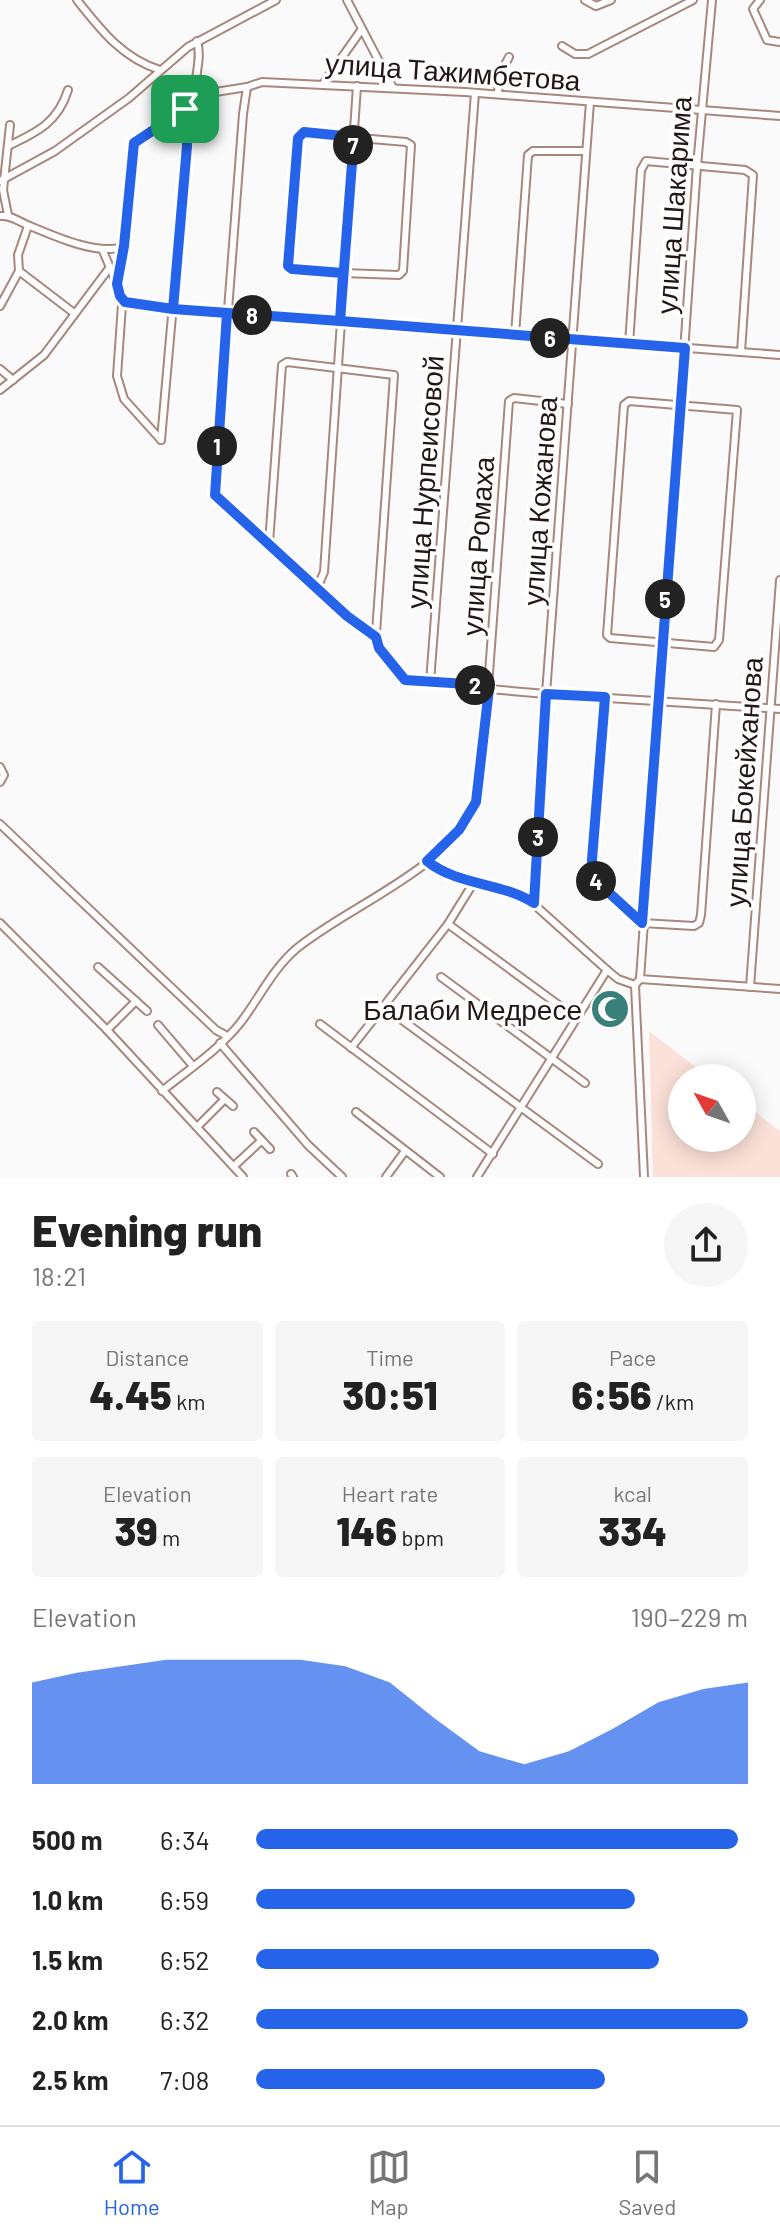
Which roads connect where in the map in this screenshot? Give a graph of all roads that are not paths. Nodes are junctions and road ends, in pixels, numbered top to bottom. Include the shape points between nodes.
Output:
1 (77, 0) edge
2 (251, 0) edge
3 (276, 0) edge
4 (347, 0) edge
5 (585, 0) edge
6 (611, 0) edge
7 (693, 0) edge
8 (712, 0) edge
9 (760, 0) edge
10 (255, 11) junction
11 (362, 29) junction
12 (197, 41) junction
13 (780, 42) edge
14 (562, 46) dead end
15 (509, 57) dead end
16 (160, 70) junction
17 (323, 84) junction
18 (357, 86) junction
19 (247, 87) junction
20 (393, 88) junction
21 (68, 90) dead end
22 (475, 93) junction
23 (203, 94) junction
24 (498, 94) junction
25 (590, 102) junction
26 (185, 109) junction
27 (702, 112) junction
28 (780, 116) edge
29 (10, 125) dead end
30 (354, 137) junction
31 (8, 146) junction
32 (586, 151) junction
33 (697, 166) junction
34 (2, 180) edge
35 (4, 215) edge
36 (28, 226) junction
37 (124, 246) junction
38 (103, 251) junction
39 (110, 267) junction
40 (19, 271) junction
41 (343, 273) junction
42 (117, 284) junction
43 (122, 299) junction
44 (0, 306) edge
45 (173, 309) junction
46 (74, 313) junction
47 (227, 313) junction
48 (340, 321) junction
49 (457, 330) junction
50 (515, 335) junction
51 (574, 340) junction
52 (629, 344) junction
53 (685, 348) junction
54 (741, 352) junction
55 (780, 355) edge
56 (336, 368) junction
57 (0, 369) edge
58 (13, 380) junction
59 (0, 390) edge
60 (568, 404) junction
61 (679, 405) junction
62 (269, 543) junction
63 (780, 580) edge
64 (317, 588) junction
65 (376, 637) junction
66 (662, 642) junction
67 (430, 682) junction
68 (489, 689) junction
69 (546, 694) junction
70 (605, 697) junction
71 (659, 701) junction
72 (716, 704) junction
73 (771, 709) junction
74 (780, 709) edge
75 (0, 767) edge
76 (0, 782) edge
77 (0, 824) edge
78 (427, 861) junction
79 (474, 882) junction
80 (534, 903) junction
81 (0, 923) edge
82 (642, 923) junction
83 (448, 924) junction
84 (98, 967) dead end
85 (607, 970) junction
86 (441, 977) dead end
87 (618, 979) junction
88 (637, 982) junction
89 (598, 983) junction
90 (750, 987) junction
91 (780, 989) edge
92 (136, 1001) junction
93 (383, 1006) junction
94 (147, 1011) dead end
95 (575, 1017) junction
96 (320, 1024) dead end
97 (158, 1025) dead end
98 (107, 1030) junction
99 (227, 1036) junction
100 (220, 1043) junction
101 (351, 1048) junction
102 (551, 1056) junction
103 (193, 1066) junction
104 (585, 1083) dead end
105 (162, 1091) junction
106 (217, 1092) dead end
107 (224, 1100) junction
108 (233, 1106) dead end
109 (522, 1106) junction
110 (356, 1112) dead end
111 (197, 1127) junction
112 (254, 1132) dead end
113 (261, 1141) junction
114 (270, 1149) dead end
115 (405, 1151) junction
116 (493, 1154) junction
117 (598, 1164) dead end
118 (234, 1166) junction
119 (243, 1177) edge
120 (342, 1177) edge
121 (386, 1177) edge
122 (440, 1177) edge
123 (477, 1177) edge
124 (644, 1177) edge

1 - 16 street via 109,40
2 - 10 street
3 - 10 street
4 - 11 street
5 - 6 street via 596,6
7 - 14 street, улица Тажимбетова via 588,54
8 - 27 street, улица Шакарима
9 - 13 street via 753,9 767,40
10 - 12 street
11 - 17 street
11 - 20 street
12 - 16 street
12 - 23 street via 195,83
15 - 24 street via 499,76
16 - 34 street via 55,151
17 - 18 street, улица Тажимбетова
17 - 19 street, улица Тажимбетова via 269,81
18 - 20 street, улица Тажимбетова
18 - 30 street
19 - 23 street, улица Тажимбетова
19 - 47 street
20 - 22 street, улица Тажимбетова
21 - 31 street via 50,122
22 - 24 street, улица Тажимбетова
22 - 49 street, улица Нурпеисовой
23 - 26 street
24 - 25 street, улица Тажимбетова
25 - 27 street, улица Тажимбетова
25 - 32 street, улица Кожанова
26 - 37 street via 133,145
26 - 45 street via 187,146
27 - 28 street, улица Тажимбетова
27 - 33 street, улица Шакарима
29 - 31 street
30 - 41 street
30 - 41 street via 304,132 298,138 289,267
30 - 41 street via 411,145 408,203 401,273
31 - 34 street
32 - 50 street via 528,155
32 - 51 street, улица Кожанова
33 - 52 street via 646,161 642,165
33 - 53 street, улица Шакарима
33 - 54 street via 745,170 753,177
34 - 35 street
35 - 36 street
36 - 38 street
36 - 40 street via 18,255
37 - 38 street
37 - 42 street
38 - 39 street
39 - 42 street
39 - 46 street
40 - 44 street
40 - 46 street
41 - 48 street
42 - 43 street
43 - 45 street
43 - 45 street via 117,383 124,399 161,440
45 - 47 street
46 - 58 street via 44,355
47 - 48 street
47 - 62 street via 214,484 218,497
48 - 49 street
48 - 56 street
49 - 50 street
49 - 67 street, улица Нурпеисовой
50 - 51 street
51 - 52 street
51 - 60 street, улица Кожанова
52 - 53 street
53 - 54 street
53 - 61 street, улица Шакарима
54 - 55 street
56 - 62 street via 287,362 281,367
56 - 64 street via 324,572
56 - 65 street via 394,375
57 - 58 street
58 - 59 street
60 - 68 street, улица Ромаха via 509,401
60 - 69 street, улица Кожанова
61 - 66 street, улица Шакарима
61 - 66 street via 624,403 607,634
61 - 66 street via 737,410 727,555 719,643 714,647
62 - 64 street
63 - 73 street, улица Бокейханова
64 - 65 street
65 - 67 street via 405,680
66 - 71 street, улица Шакарима
67 - 68 street
68 - 69 street
68 - 78 street, улица Ромаха via 476,802 459,830
69 - 70 street
69 - 80 street, улица Кожанова
70 - 71 street
70 - 82 street via 591,872
71 - 72 street
71 - 82 street, улица Шакарима
72 - 73 street
72 - 82 street via 700,922
73 - 74 street
73 - 90 street, улица Бокейханова
75 - 76 street
77 - 99 street
78 - 79 street
78 - 99 street, улица Ромаха via 298,948 267,979
79 - 80 street
79 - 83 street
80 - 85 street
81 - 98 street
82 - 88 street, улица Шакарима
83 - 93 street
83 - 95 street
84 - 92 street
85 - 87 street
85 - 89 street
86 - 102 street
87 - 88 street
87 - 89 street
88 - 90 street
88 - 124 street, улица Шакарима
89 - 95 street
90 - 91 street
92 - 94 street
92 - 98 street
93 - 101 street
93 - 109 street
95 - 102 street
96 - 101 street
97 - 103 street
98 - 105 street
99 - 100 street, улица Ромаха
100 - 103 street, улица Ромаха
100 - 120 street
101 - 116 street
102 - 104 street
102 - 109 street
103 - 105 street, улица Ромаха
105 - 111 street
106 - 107 street
107 - 108 street
107 - 111 street
109 - 116 street
109 - 117 street
110 - 115 street
111 - 118 street
112 - 113 street
113 - 114 street
113 - 118 street
115 - 121 street
115 - 122 street
116 - 123 street
118 - 119 street

